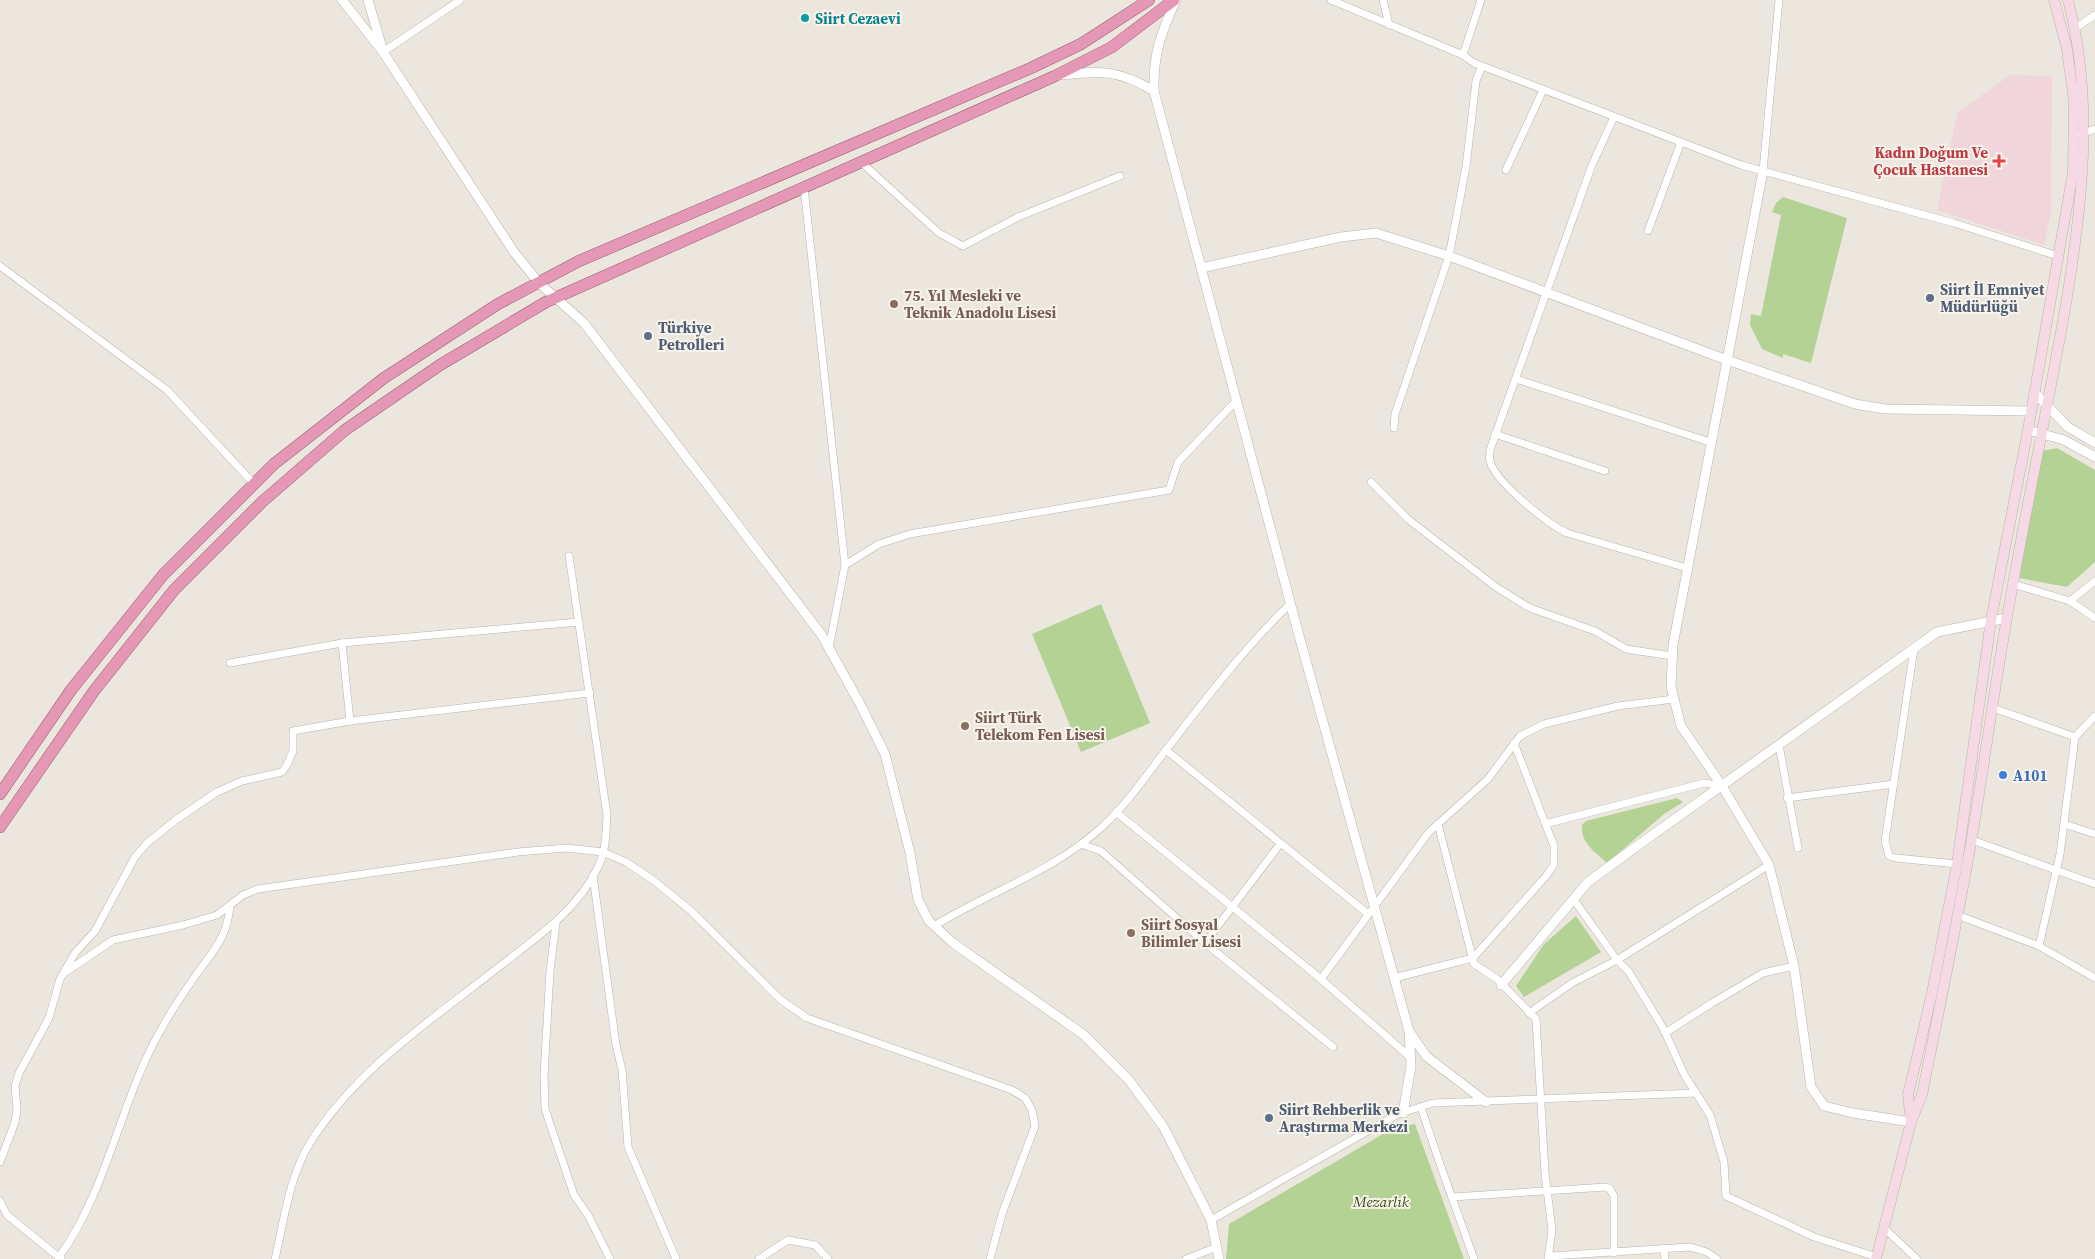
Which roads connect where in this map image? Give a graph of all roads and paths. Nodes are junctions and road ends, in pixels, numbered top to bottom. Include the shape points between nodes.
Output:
1 (342, 0) edge
2 (368, 0) edge
3 (460, 0) edge
4 (1148, 0) edge
5 (1175, 0) edge
6 (1331, 0) edge
7 (1383, 0) edge
8 (1481, 0) edge
9 (1779, 0) edge
10 (2054, 0) edge
11 (2068, 0) edge
12 (2095, 15) edge
13 (1389, 26) junction
14 (2076, 27) junction
15 (383, 52) junction
16 (1463, 55) junction
17 (1482, 66) junction
18 (1055, 76) junction
19 (1154, 90) junction
20 (1543, 90) junction
21 (1614, 117) junction
22 (2091, 130) edge
23 (2074, 137) junction
24 (1682, 142) junction
25 (861, 162) junction
26 (1506, 170) dead end
27 (1763, 171) junction
28 (1120, 176) dead end
29 (804, 187) junction
30 (1648, 230) dead end
31 (1449, 256) junction
32 (2058, 256) junction
33 (0, 266) edge
34 (1201, 268) junction
35 (539, 283) junction
36 (1548, 292) junction
37 (557, 296) junction
38 (1727, 360) junction
39 (1516, 379) junction
40 (2034, 392) junction
41 (1236, 401) junction
42 (2048, 406) junction
43 (2030, 411) junction
44 (1394, 428) dead end
45 (2028, 430) junction
46 (1496, 434) junction
47 (2043, 434) junction
48 (1710, 442) junction
49 (2095, 444) edge
50 (2095, 457) edge
51 (1605, 471) dead end
52 (1371, 482) dead end
53 (254, 484) junction
54 (570, 556) dead end
55 (844, 565) junction
56 (1687, 568) junction
57 (2095, 581) edge
58 (2013, 584) junction
59 (2070, 601) junction
60 (1290, 604) junction
61 (2007, 618) junction
62 (2095, 618) edge
63 (1991, 620) junction
64 (579, 622) junction
65 (342, 643) junction
66 (829, 648) junction
67 (1914, 649) junction
68 (1672, 656) junction
69 (230, 663) dead end
70 (590, 693) junction
71 (1674, 699) junction
72 (1993, 708) junction
73 (2095, 716) edge
74 (350, 721) junction
75 (2075, 737) junction
76 (1514, 743) junction
77 (1779, 745) junction
78 (1166, 750) junction
79 (1894, 784) junction
80 (1722, 786) junction
81 (0, 794) edge
82 (1787, 798) junction
83 (1116, 812) junction
84 (1438, 824) junction
85 (1545, 824) junction
86 (2064, 824) junction
87 (0, 827) edge
88 (2095, 834) edge
89 (1972, 840) junction
90 (1081, 844) junction
91 (1280, 844) junction
92 (1798, 848) dead end
93 (604, 852) junction
94 (1957, 864) junction
95 (1769, 866) junction
96 (2057, 869) junction
97 (593, 876) junction
98 (2095, 884) edge
99 (1574, 900) junction
100 (1374, 905) junction
101 (230, 906) junction
102 (1232, 906) junction
103 (1368, 914) junction
104 (1957, 915) junction
105 (556, 923) junction
106 (934, 926) junction
107 (1205, 943) junction
108 (2040, 946) junction
109 (1473, 958) junction
110 (1617, 960) junction
111 (1794, 966) junction
112 (63, 974) junction
113 (1394, 978) junction
114 (2095, 978) edge
115 (1321, 979) junction
116 (1502, 985) junction
117 (1529, 1013) junction
118 (1409, 1031) junction
119 (1665, 1033) junction
120 (1333, 1048) dead end
121 (1410, 1057) junction
122 (1696, 1094) junction
123 (1541, 1100) junction
124 (1486, 1102) junction
125 (1421, 1107) junction
126 (1403, 1113) junction
127 (1911, 1122) junction
128 (0, 1162) edge
129 (1547, 1192) junction
130 (1452, 1197) junction
131 (0, 1201) edge
132 (1211, 1220) junction
133 (1885, 1229) junction
134 (1217, 1247) junction
135 (1664, 1248) junction
136 (1614, 1253) junction
137 (1549, 1257) edge
138 (60, 1258) edge
139 (1877, 1258) edge
140 (275, 1259) edge
141 (610, 1259) edge
142 (676, 1259) edge
143 (759, 1259) edge
144 (828, 1259) edge
145 (990, 1259) edge
146 (1186, 1259) edge
147 (1220, 1259) edge
148 (1474, 1259) edge
149 (1665, 1259) edge
150 (1717, 1259) edge
151 (1917, 1259) edge

1 - 15 street
2 - 15 street
3 - 15 street
4 - 35 highway via 1081,44 1039,64 579,261
5 - 18 highway via 1112,47
5 - 19 street via 1162,30 1153,65
6 - 13 street
7 - 13 street
8 - 16 street
9 - 27 street
10 - 23 main road via 2067,49 2074,102
11 - 14 main road
12 - 14 street
13 - 16 street
14 - 22 main road
15 - 35 street via 514,252
16 - 17 street
17 - 20 street
17 - 31 street via 1476,81 1466,167
18 - 19 street via 1103,71 1135,79
18 - 25 highway
19 - 34 street
20 - 21 street
20 - 26 street
21 - 24 street
21 - 36 street via 1592,166
22 - 23 street
22 - 42 main road
23 - 32 main road via 2073,172
24 - 27 street
24 - 30 street
25 - 28 street via 939,233 963,246 1018,217
25 - 29 highway
27 - 32 street via 1954,223
27 - 38 street
29 - 37 highway
29 - 55 street
31 - 34 street via 1376,233 1341,237
31 - 36 street
31 - 44 street via 1394,414
32 - 40 main road
33 - 53 street via 167,390
34 - 41 street
35 - 37 street
35 - 53 highway via 498,304 384,378 274,464
36 - 38 street
36 - 39 street
37 - 66 street via 584,322
37 - 87 highway via 440,365 344,430 262,502 174,590 94,691
38 - 43 street via 1856,404 1885,409
38 - 48 street
39 - 46 street
39 - 48 street
40 - 42 street
40 - 43 main road
41 - 55 street via 1178,462 1169,490 910,534 880,544
41 - 60 street
42 - 47 main road
42 - 49 street via 2068,427
43 - 45 main road
45 - 47 street
45 - 63 main road
46 - 51 street
46 - 56 street via 1490,450 1490,462 1499,476 1552,526
47 - 50 street via 2064,440
47 - 58 main road
48 - 56 street
52 - 68 street via 1409,520 1496,587 1530,608 1595,631 1626,649
53 - 81 highway via 164,575 71,690
54 - 64 street
55 - 66 street
56 - 68 street
57 - 59 street
58 - 59 street
58 - 61 main road
59 - 62 street
60 - 78 street via 1259,633
60 - 100 street
61 - 63 street
61 - 72 main road
63 - 67 street via 1937,632
63 - 94 main road
64 - 65 street
64 - 70 street
65 - 69 street
65 - 74 street
66 - 106 street via 885,754 918,900
67 - 77 street
67 - 79 street
68 - 71 street
70 - 74 street
70 - 93 street via 607,815
71 - 76 street via 1618,706 1544,724 1520,736
71 - 80 street via 1681,726
72 - 75 street
72 - 89 main road
73 - 75 street
74 - 112 street via 293,731 292,751 282,772 242,781 217,792 198,802 147,843 135,857 95,931 75,953
75 - 86 street
76 - 84 street via 1488,779
76 - 85 street
77 - 80 street
77 - 82 street
78 - 83 street
78 - 91 street
79 - 82 street
79 - 94 street via 1885,841 1889,856
80 - 85 street via 1704,783
80 - 95 street
80 - 99 street via 1588,882
82 - 92 street
83 - 90 street
83 - 102 street
84 - 100 street
84 - 109 street
85 - 109 street via 1554,846 1554,864
86 - 88 street
86 - 96 street
89 - 96 street
89 - 104 main road
90 - 106 street
90 - 107 street via 1101,851
91 - 102 street
91 - 103 street
93 - 97 street
93 - 101 street via 567,848 518,852 292,883 258,889 243,895
93 - 145 street via 653,880 690,910 781,1000 807,1018 1012,1090 1026,1098 1035,1126 1002,1214
94 - 127 main road via 1908,1095
95 - 110 street
95 - 111 street
96 - 98 street
96 - 108 street
97 - 105 street
97 - 142 street via 622,1070 628,1147
99 - 110 street
99 - 116 street
100 - 103 street
100 - 113 street
101 - 112 street via 217,915 200,920 112,940
101 - 138 street via 229,920 218,946 180,997 149,1053 112,1151
102 - 107 street
102 - 115 street
103 - 115 street
104 - 108 street
104 - 127 main road via 1922,1095
105 - 140 street via 406,1038 338,1105 299,1165
105 - 141 street via 550,971 544,1108 574,1195
106 - 132 street via 953,943 1084,1035 1128,1079 1164,1126
107 - 120 street
108 - 114 street
109 - 113 street
109 - 116 street via 1474,964
110 - 117 street via 1572,983
110 - 119 street via 1629,972
111 - 119 street via 1763,973
111 - 127 street via 1811,1087 1818,1098 1824,1106
112 - 128 street via 49,1018 19,1073 15,1086 15,1122
113 - 118 street
115 - 121 street
116 - 117 street
117 - 123 street via 1536,1019
118 - 121 street
118 - 124 street via 1426,1056
119 - 122 street
121 - 126 street
122 - 123 street
122 - 139 street via 1710,1115 1724,1162 1726,1196 1814,1237
123 - 124 street
123 - 129 street
124 - 125 street via 1433,1103
125 - 126 street
125 - 130 street via 1443,1179
126 - 132 street
127 - 133 main road
129 - 130 street
129 - 136 street via 1610,1189 1614,1196
129 - 137 street via 1552,1230
130 - 148 street
131 - 138 street via 7,1215
132 - 134 street
133 - 139 main road
133 - 151 street
134 - 146 street
134 - 147 street
135 - 136 street
135 - 149 street
135 - 150 street via 1690,1247
136 - 137 street
143 - 144 street via 788,1240 815,1245

